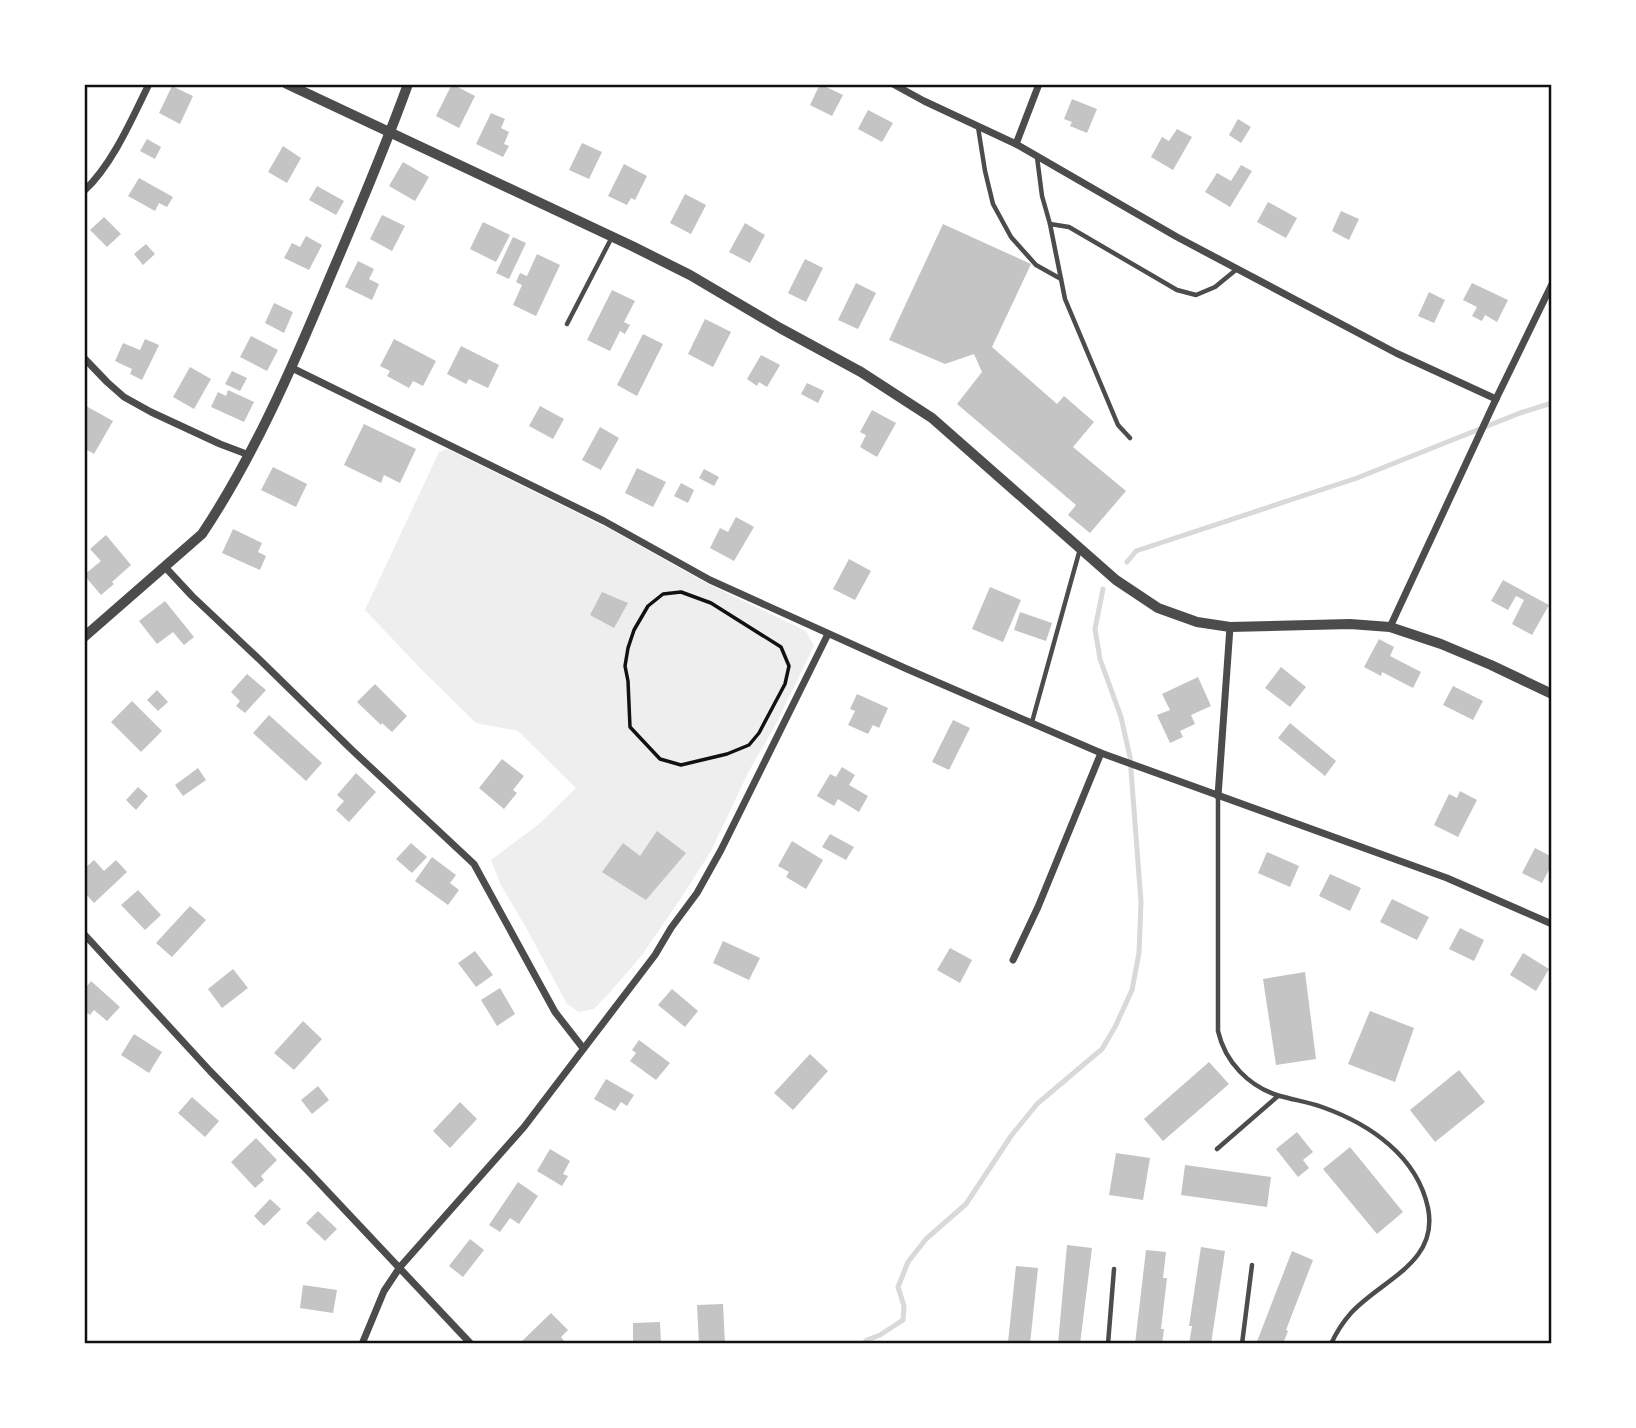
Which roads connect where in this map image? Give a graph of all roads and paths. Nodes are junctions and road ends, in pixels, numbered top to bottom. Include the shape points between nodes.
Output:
1 (149, 84) edge
2 (287, 84) edge
3 (408, 84) edge
4 (893, 84) edge
5 (1038, 84) edge
6 (978, 126) junction
7 (391, 132) junction
8 (1016, 144) junction
9 (1037, 156) junction
10 (84, 191) edge
11 (1050, 224) junction
12 (613, 237) junction
13 (1238, 268) junction
14 (1061, 279) junction
15 (1552, 284) edge
16 (567, 324) dead end
17 (84, 358) edge
18 (292, 368) junction
19 (1496, 399) junction
20 (1130, 438) dead end
21 (249, 454) junction
22 (1081, 549) junction
23 (165, 568) junction
24 (1230, 627) junction
25 (1390, 627) junction
26 (828, 634) junction
27 (84, 637) edge
28 (628, 690) joint
29 (1552, 694) edge
30 (1032, 722) junction
31 (1101, 753) junction
32 (1218, 796) junction
33 (1552, 923) edge
34 (84, 934) edge
35 (1013, 960) dead end
36 (583, 1048) junction
37 (1278, 1096) junction
38 (1217, 1150) dead end
39 (1252, 1265) dead end
40 (400, 1267) junction
41 (1114, 1269) dead end
42 (362, 1344) edge
43 (471, 1344) edge
44 (1108, 1344) edge
45 (1242, 1344) edge
46 (1331, 1344) edge

1 - 10 street via 111,158
2 - 7 street
3 - 7 street
4 - 6 street
5 - 8 street
6 - 8 street
6 - 14 lane via 993,204 1011,237 1036,265
7 - 12 street
7 - 18 street
8 - 9 street
9 - 11 lane
9 - 13 street
11 - 13 lane via 1069,226 1177,290 1196,295 1215,287
11 - 14 lane
12 - 16 lane
12 - 22 street via 861,372 932,418
13 - 19 street via 1396,353
14 - 20 lane via 1099,382 1118,425
15 - 19 street
17 - 21 street via 124,397
18 - 21 street
18 - 26 street via 604,521 710,580
19 - 25 street
21 - 23 street via 202,534
22 - 24 street via 1158,608 1197,622
22 - 30 lane
23 - 27 street
23 - 36 street via 474,864 555,1012
24 - 25 street
24 - 32 street
25 - 29 street via 1441,644
26 - 30 street
26 - 36 street via 697,892
28 - 28 path via 630,727 660,760 681,765 749,745 785,684 789,666 781,647 711,603 681,592 663,594 648,606 634,630 625,666
30 - 31 street
31 - 32 street
31 - 35 street
32 - 33 street via 1374,850
32 - 37 lane via 1218,1031 1221,1045 1240,1072
34 - 40 street
36 - 40 street via 524,1127
37 - 38 lane
37 - 46 lane via 1349,1118 1390,1144 1412,1170 1427,1204 1430,1226 1422,1251 1351,1313
39 - 45 lane
40 - 42 street via 384,1291
40 - 43 street
41 - 44 lane

